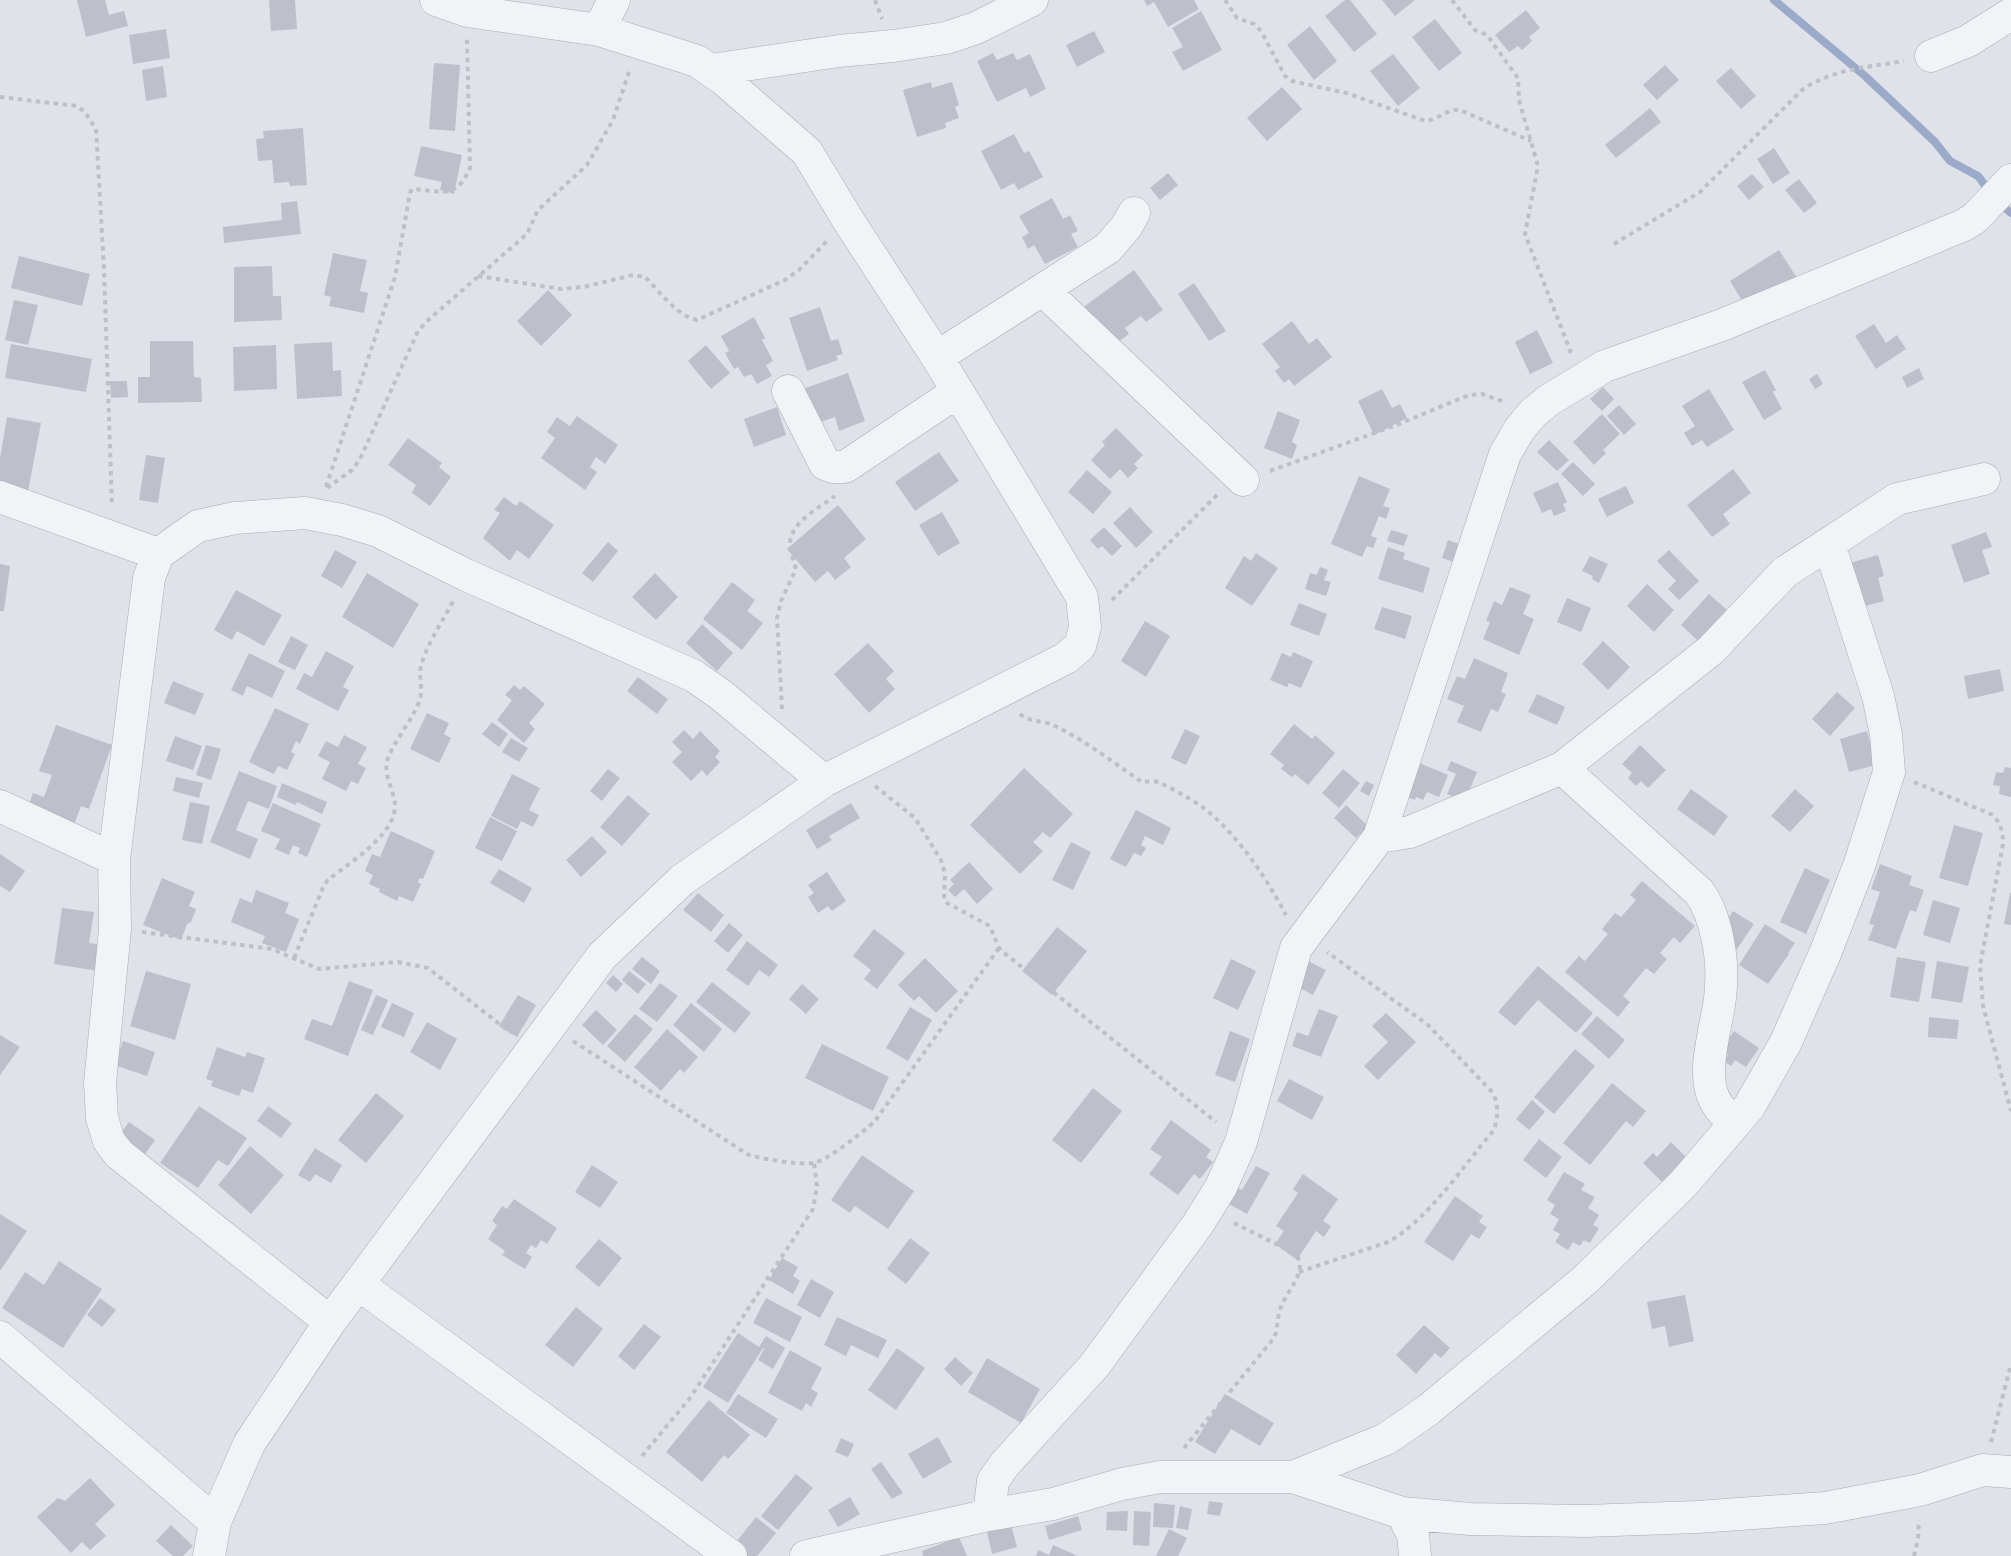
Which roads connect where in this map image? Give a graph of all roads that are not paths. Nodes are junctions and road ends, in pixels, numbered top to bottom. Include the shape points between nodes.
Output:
1 (436, 0) edge
2 (614, 0) edge
3 (1032, 0) edge
4 (2011, 14) edge
5 (599, 30) junction
6 (1931, 56) road end
7 (711, 70) junction
8 (2011, 180) edge
9 (1134, 213) dead end
10 (1043, 290) junction
11 (937, 357) junction
12 (788, 391) dead end
13 (957, 392) junction
14 (1984, 479) dead end
15 (1243, 480) road end
16 (0, 497) edge
17 (1829, 544) junction
18 (158, 555) junction
19 (1562, 768) junction
20 (837, 774) junction
21 (0, 807) edge
22 (1378, 837) junction
23 (114, 859) junction
24 (1734, 1124) junction
25 (358, 1284) junction
26 (330, 1322) junction
27 (0, 1336) edge
28 (1997, 1471) edge
29 (1293, 1477) junction
30 (1402, 1513) junction
31 (989, 1515) junction
32 (215, 1522) junction
33 (210, 1556) edge
34 (731, 1556) edge
35 (806, 1556) edge
36 (1415, 1556) edge

1 - 5 street via 467,11
2 - 5 street
3 - 7 street via 946,38
4 - 6 street via 1968,41
5 - 7 street via 697,61
7 - 11 street via 807,152
8 - 22 street via 1964,225 1722,325 1605,366 1533,413 1505,454
9 - 10 street via 1108,248
10 - 11 street
10 - 15 street
11 - 13 street
12 - 13 street via 825,464 833,467 844,467
13 - 20 street via 1082,597 1085,627 1080,646 1066,658
14 - 17 street via 1897,499
16 - 18 street
17 - 19 street via 1785,572 1711,650
17 - 24 street via 1878,696 1889,772 1859,866 1821,961 1785,1042 1749,1107
18 - 20 street via 198,526 235,518 305,513 378,531 466,575 694,676 785,749
18 - 23 street via 149,578
19 - 22 street via 1410,832
19 - 24 street via 1707,903 1715,927 1722,985 1709,1064 1711,1092
20 - 25 street via 682,880 602,956
21 - 23 street
22 - 31 street via 1296,948 1241,1142 1221,1187 1094,1366 1004,1465 993,1481
23 - 26 street via 115,929 100,1083 102,1118 109,1141 119,1154
24 - 29 street via 1684,1183 1585,1280 1428,1410 1386,1439
25 - 26 street
25 - 34 street
26 - 32 street via 249,1444
27 - 32 street
28 - 30 street via 1825,1508 1574,1521
29 - 30 street
29 - 31 street via 1160,1477 1053,1504
30 - 36 street via 1413,1535
31 - 35 street
32 - 33 street

